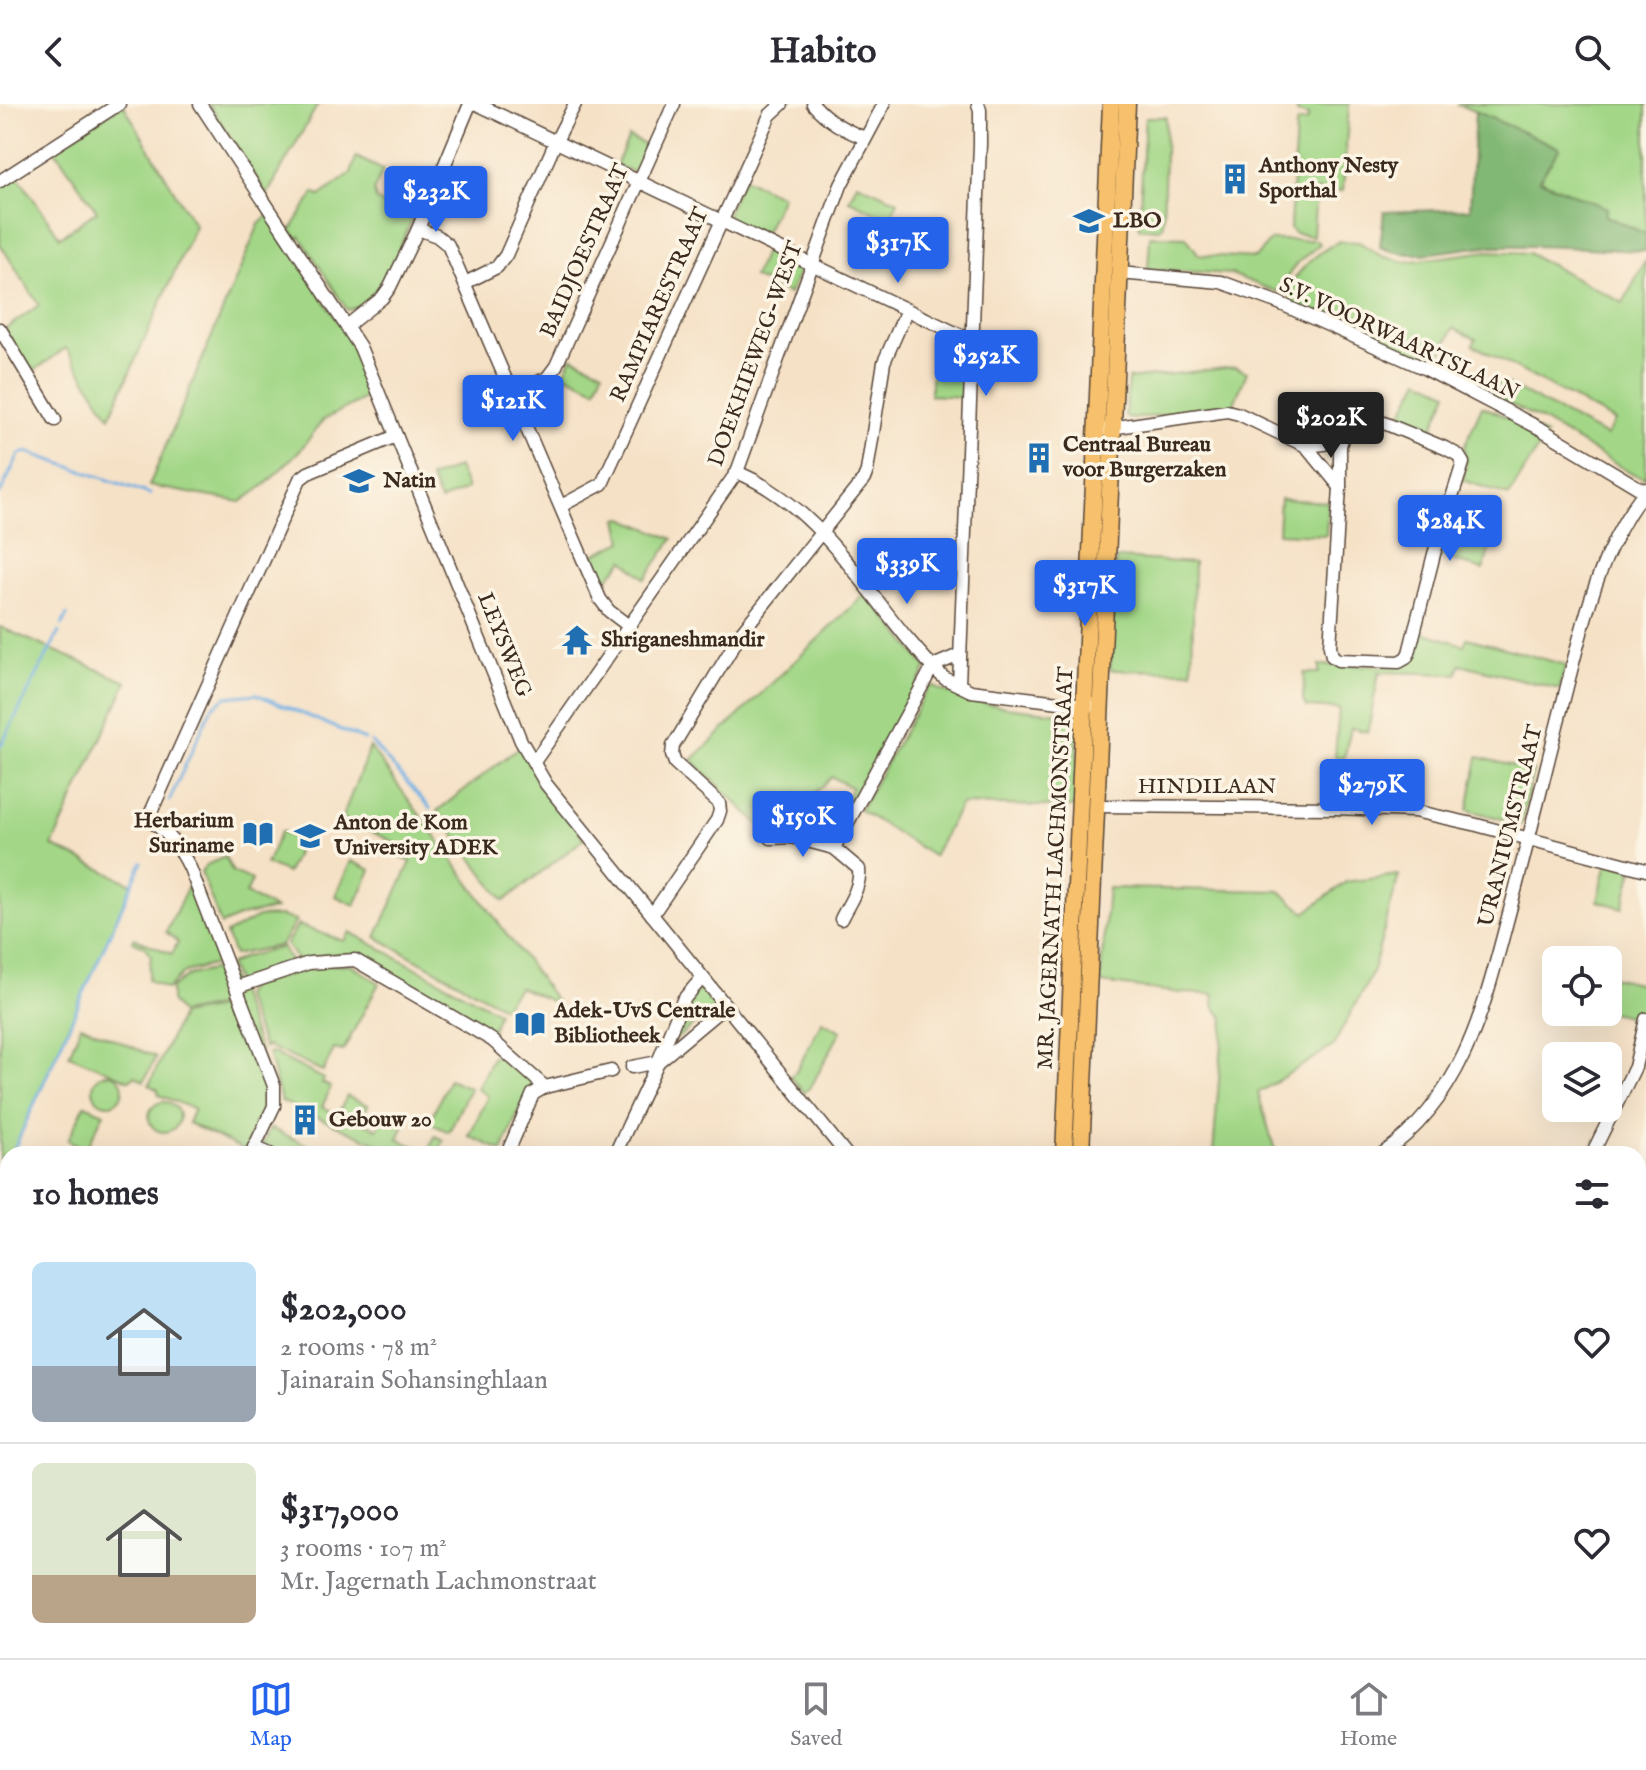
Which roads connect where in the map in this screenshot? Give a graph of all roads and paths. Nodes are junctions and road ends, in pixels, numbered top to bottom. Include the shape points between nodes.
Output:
1 (119, 104) edge
2 (200, 104) edge
3 (470, 104) edge
4 (477, 104) edge
5 (575, 104) edge
6 (674, 104) edge
7 (782, 104) edge
8 (813, 104) edge
9 (884, 104) edge
10 (978, 104) edge
11 (1111, 104) edge
12 (1127, 104) edge
13 (865, 138) junction
14 (1118, 140) junction
15 (556, 141) junction
16 (0, 181) edge
17 (638, 181) junction
18 (720, 220) junction
19 (418, 229) junction
20 (811, 263) junction
21 (1115, 267) junction
22 (465, 283) junction
23 (907, 310) junction
24 (348, 325) junction
25 (0, 329) edge
26 (970, 340) junction
27 (512, 394) junction
28 (55, 420) dead end
29 (1105, 429) junction
30 (1342, 435) junction
31 (396, 436) junction
32 (1306, 446) junction
33 (737, 472) junction
34 (1340, 487) junction
35 (1645, 490) edge
36 (561, 506) junction
37 (821, 530) junction
38 (630, 627) junction
39 (959, 655) junction
40 (933, 666) junction
41 (959, 685) junction
42 (1094, 706) junction
43 (534, 762) junction
44 (1096, 806) junction
45 (771, 838) dead end
46 (1529, 839) junction
47 (834, 848) junction
48 (1646, 870) edge
49 (652, 915) junction
50 (841, 919) dead end
51 (702, 978) junction
52 (237, 987) junction
53 (725, 1006) junction
54 (1646, 1019) edge
55 (658, 1062) junction
56 (632, 1067) dead end
57 (611, 1071) dead end
58 (545, 1087) junction
59 (255, 1146) edge
60 (510, 1146) edge
61 (619, 1146) edge
62 (839, 1146) edge
63 (1065, 1146) edge
64 (1081, 1146) edge
65 (1393, 1146) edge
66 (1596, 1146) edge

1 - 16 street
2 - 24 street, LEYSWEG
3 - 19 street
4 - 15 street
5 - 15 street
6 - 17 street, BAIDJOESTRAAT
7 - 18 street, RAMPIARESTRAAT via 770,115
8 - 13 street via 825,118
9 - 13 street, DOEKHIEWEG-WEST
10 - 26 street
11 - 14 main road, MR. JAGERNATH LACHMONSTRAAT
12 - 14 main road, MR. JAGERNATH LACHMONSTRAAT
13 - 20 street, DOEKHIEWEG-WEST
14 - 21 main road, MR. JAGERNATH LACHMONSTRAAT
15 - 17 street
15 - 22 street via 502,261
17 - 18 street
17 - 27 street, BAIDJOESTRAAT via 556,366 547,378
18 - 20 street
18 - 36 street, RAMPIARESTRAAT via 602,484
19 - 22 street via 443,240
19 - 24 street via 382,298
20 - 23 street
20 - 33 street, DOEKHIEWEG-WEST
21 - 29 main road, MR. JAGERNATH LACHMONSTRAAT
21 - 35 street, S.V. VOORWAARTSLAAN via 1227,283 1279,303 1426,369
22 - 27 street
23 - 26 street
23 - 37 street via 884,362 867,471
24 - 31 street, LEYSWEG
25 - 28 street
26 - 39 street
27 - 36 street
29 - 32 street via 1227,411
29 - 42 main road, MR. JAGERNATH LACHMONSTRAAT
30 - 32 street
30 - 34 street
30 - 34 street via 1355,417 1367,414 1445,448 1463,463 1409,653 1399,662 1346,662 1332,656
31 - 43 street, LEYSWEG
31 - 52 street via 300,479 148,819 178,843
32 - 34 street
33 - 37 street via 787,499
33 - 38 street, DOEKHIEWEG-WEST
35 - 46 street, URANIUMSTRAAT via 1602,564
36 - 38 street via 600,599
37 - 40 street
37 - 49 street via 741,633 673,746 675,763 719,803 720,811
38 - 43 street, DOEKHIEWEG-WEST
39 - 40 street
39 - 41 street
40 - 41 street
40 - 47 street
41 - 42 street via 971,691
42 - 44 main road, MR. JAGERNATH LACHMONSTRAAT
42 - 63 main road, MR. JAGERNATH LACHMONSTRAAT
43 - 49 street, LEYSWEG
44 - 46 street, HINDILAAN via 1414,811
44 - 64 main road, MR. JAGERNATH LACHMONSTRAAT
45 - 47 street via 792,837
46 - 48 street, HINDILAAN
46 - 65 street, URANIUMSTRAAT via 1473,1036 1435,1104
47 - 50 street via 859,869 860,879
49 - 51 street, LEYSWEG
51 - 53 street, LEYSWEG
51 - 55 street via 683,1000
52 - 58 street via 309,963 355,960 492,1040
52 - 59 street via 274,1086 274,1106
53 - 55 street
53 - 62 street, LEYSWEG
54 - 66 street via 1635,1067
55 - 56 street
55 - 61 street
57 - 58 street
58 - 60 street via 533,1094

